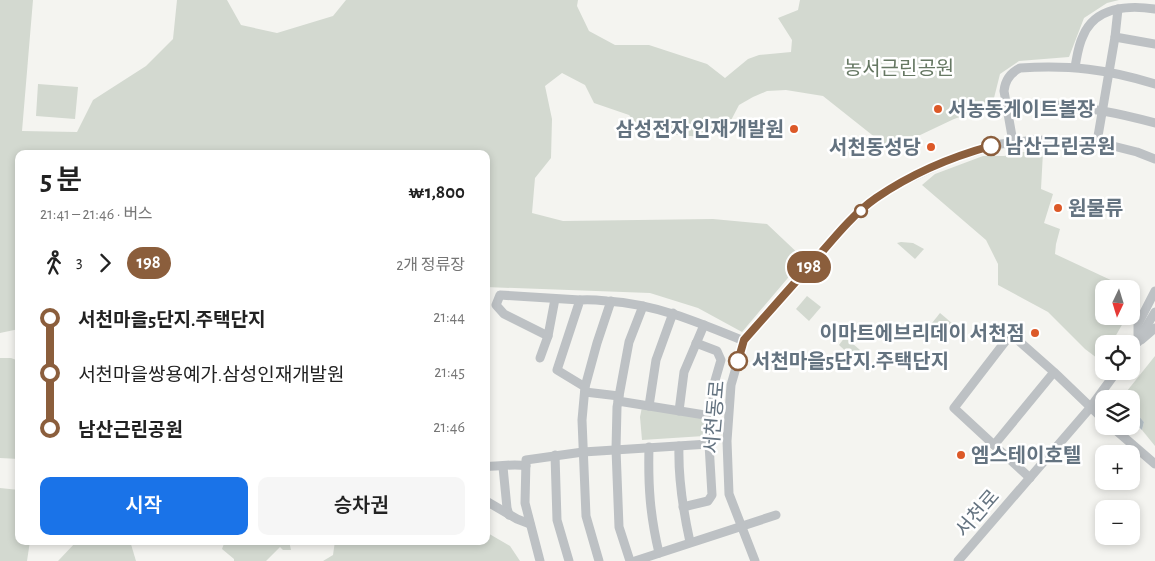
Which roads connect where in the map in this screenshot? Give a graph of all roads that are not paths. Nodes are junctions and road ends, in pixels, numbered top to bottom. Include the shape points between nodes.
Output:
1 (1118, 9) junction
2 (1155, 9) edge
3 (1116, 37) junction
4 (1155, 44) edge
5 (1075, 67) junction
6 (1110, 72) junction
7 (1155, 84) edge
8 (1008, 109) junction
9 (1102, 110) junction
10 (1155, 123) edge
11 (1013, 142) junction
12 (1097, 142) junction
13 (1155, 159) edge
14 (1155, 291) edge
15 (555, 299) junction
16 (580, 300) junction
17 (611, 301) junction
18 (643, 306) junction
19 (1155, 312) edge
20 (673, 313) junction
21 (704, 325) junction
22 (1155, 328) edge
23 (1138, 335) edge
24 (548, 336) junction
25 (1140, 338) edge
26 (1140, 340) edge
27 (744, 341) junction
28 (696, 343) junction
29 (540, 358) dead end
30 (1054, 372) junction
31 (1110, 380) edge
32 (585, 390) junction
33 (619, 398) junction
34 (649, 406) junction
35 (1090, 408) junction
36 (680, 411) junction
37 (1095, 412) edge
38 (711, 416) junction
39 (1121, 435) edge
40 (709, 444) junction
41 (994, 445) junction
42 (679, 446) junction
43 (648, 447) junction
44 (616, 449) junction
45 (583, 452) junction
46 (555, 455) junction
47 (1155, 464) edge
48 (490, 466) edge
49 (526, 466) junction
50 (503, 467) junction
51 (1030, 478) junction
52 (490, 503) edge
53 (682, 507) junction
54 (509, 515) junction
55 (776, 515) dead end
56 (530, 524) junction
57 (741, 526) junction
58 (690, 542) junction
59 (659, 553) junction
60 (540, 561) edge
61 (569, 561) edge
62 (599, 561) edge
63 (630, 561) edge
64 (634, 561) edge
65 (755, 561) edge
66 (958, 561) edge

1 - 2 street
1 - 3 street
1 - 5 street via 1103,13 1088,27
3 - 4 street
3 - 6 street
5 - 6 street
5 - 8 street via 1020,68 1005,84
6 - 7 street
6 - 9 street
8 - 9 street via 1053,105
8 - 11 street
9 - 10 street
9 - 12 street
11 - 12 street, 서천동로
11 - 27 street, 서천동로 via 953,158 875,198 844,226
12 - 13 street, 서천동로
14 - 23 street via 1138,324
15 - 16 street
15 - 24 street
15 - 24 street via 500,295 496,305 504,314
16 - 17 street
16 - 32 street via 557,370
17 - 18 street
17 - 32 street
18 - 20 street
18 - 33 street via 629,342
19 - 25 street
20 - 21 street
20 - 34 street via 656,360
21 - 27 street
21 - 28 street
22 - 26 street
24 - 29 street
27 - 57 street, 서천동로 via 731,385 727,441 730,494
28 - 36 street via 684,372
28 - 38 street via 717,351 721,360 714,384
30 - 35 street
30 - 41 street
30 - 41 street via 1011,334 954,408
31 - 35 street, 서천로
32 - 33 street
32 - 45 street
33 - 34 street
33 - 44 street
34 - 36 street
35 - 37 street
35 - 51 street, 서천로
36 - 38 street
38 - 40 street
39 - 47 street
40 - 42 street
40 - 53 street via 712,495 708,501
41 - 51 street
42 - 43 street
42 - 53 street
43 - 44 street
43 - 59 street via 651,521
44 - 45 street
44 - 63 street via 620,527
45 - 46 street
45 - 62 street via 586,516
46 - 49 street via 526,460
46 - 61 street via 557,520
48 - 50 street
49 - 50 street
49 - 56 street via 525,502
50 - 54 street
51 - 66 street, 서천로
52 - 54 street
53 - 58 street
54 - 56 street
55 - 57 street
56 - 60 street
57 - 58 street
57 - 65 street, 서천동로
58 - 59 street
59 - 64 street

